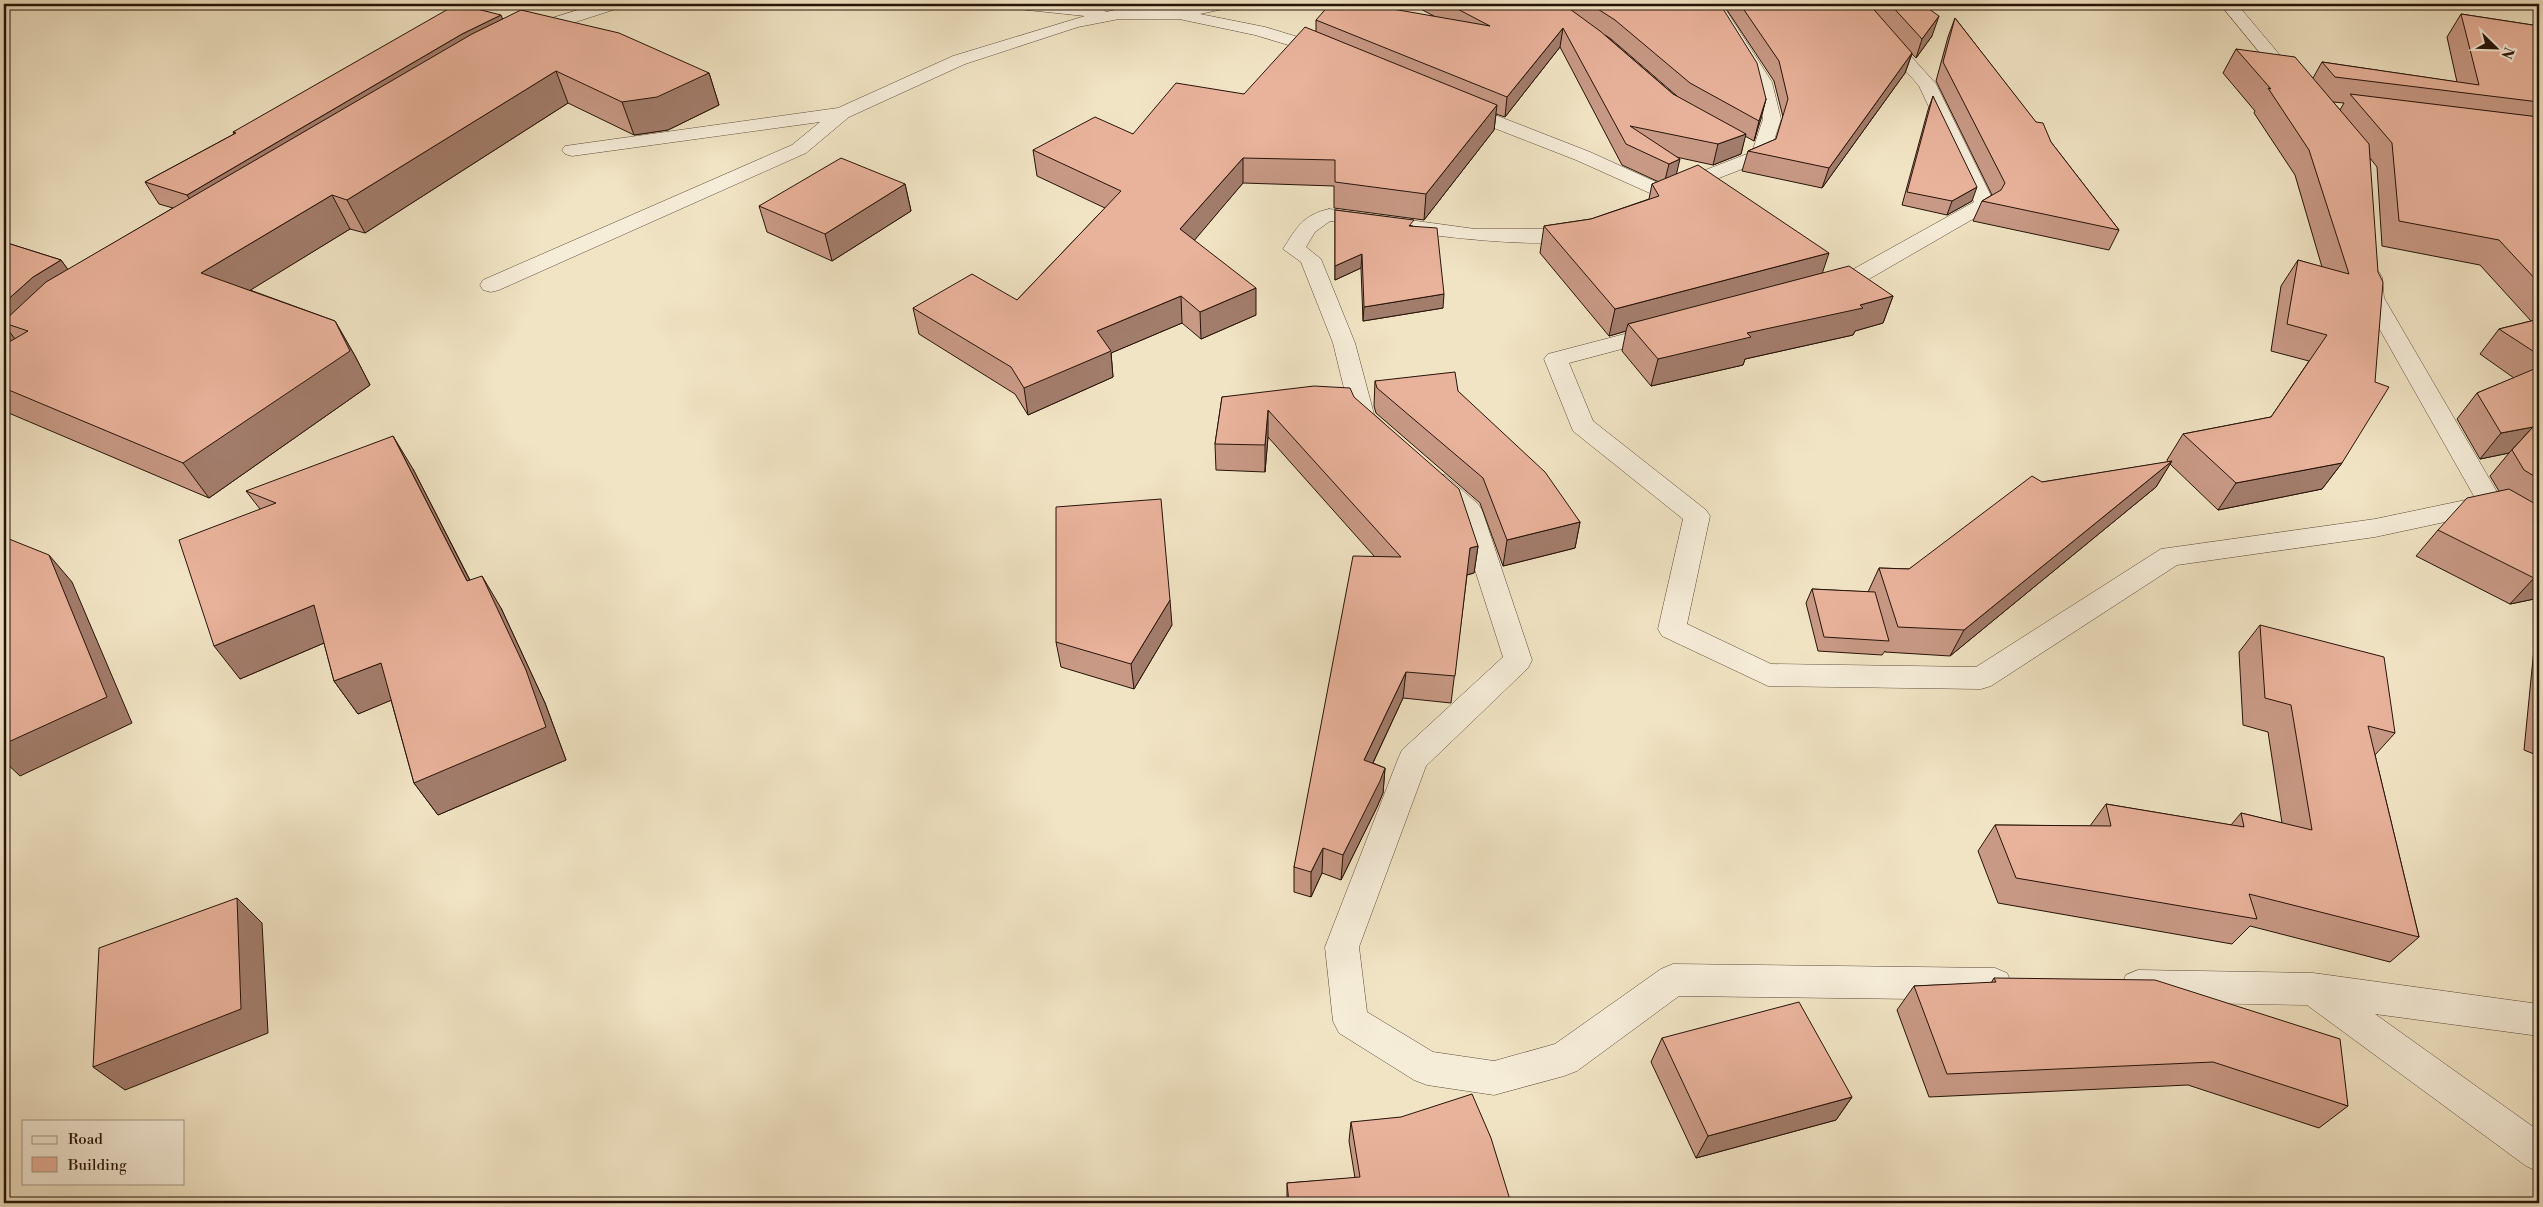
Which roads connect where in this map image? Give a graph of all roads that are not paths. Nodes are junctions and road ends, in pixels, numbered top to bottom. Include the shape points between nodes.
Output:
1 (613, 4) edge
2 (1018, 4) edge
3 (1222, 4) edge
4 (1714, 4) edge
5 (1855, 4) edge
6 (2228, 4) edge
7 (1120, 14) junction
8 (1177, 14) junction
9 (510, 44) edge
10 (1348, 60) edge
11 (1442, 100) edge
12 (2308, 100) edge
13 (842, 113) junction
14 (572, 150) dead end
15 (1663, 193) junction
16 (2370, 260) edge
17 (490, 285) dead end
18 (1802, 294) edge
19 (1679, 326) edge
20 (1398, 448) edge
21 (1419, 466) edge
22 (2491, 503) junction
23 (2539, 532) edge
24 (2023, 985) edge
25 (2113, 986) edge
26 (2313, 988) junction
27 (2539, 1020) edge
28 (2539, 1153) edge

1 - 9 street via 542,27
2 - 7 street
3 - 8 street
4 - 15 street via 1763,82 1772,119 1753,150
5 - 18 street via 1927,84 1985,204 1849,281
6 - 12 street
7 - 8 street
7 - 13 street via 1074,23 959,60
8 - 10 street via 1259,30
11 - 15 street via 1583,156
13 - 14 street
13 - 17 street via 799,149
15 - 20 street via 1572,235 1475,235 1329,215 1311,222 1294,249 1310,259 1341,335 1363,417
16 - 22 street via 2372,298
19 - 22 street via 1556,359 1582,425 1697,516 1672,630 1768,675 1981,678 2170,556 2375,528
21 - 24 street via 1468,510 1518,660 1413,759 1342,947 1350,1021 1426,1068 1494,1078 1564,1059 1673,980
22 - 23 street
25 - 26 street
26 - 27 street
26 - 28 street

